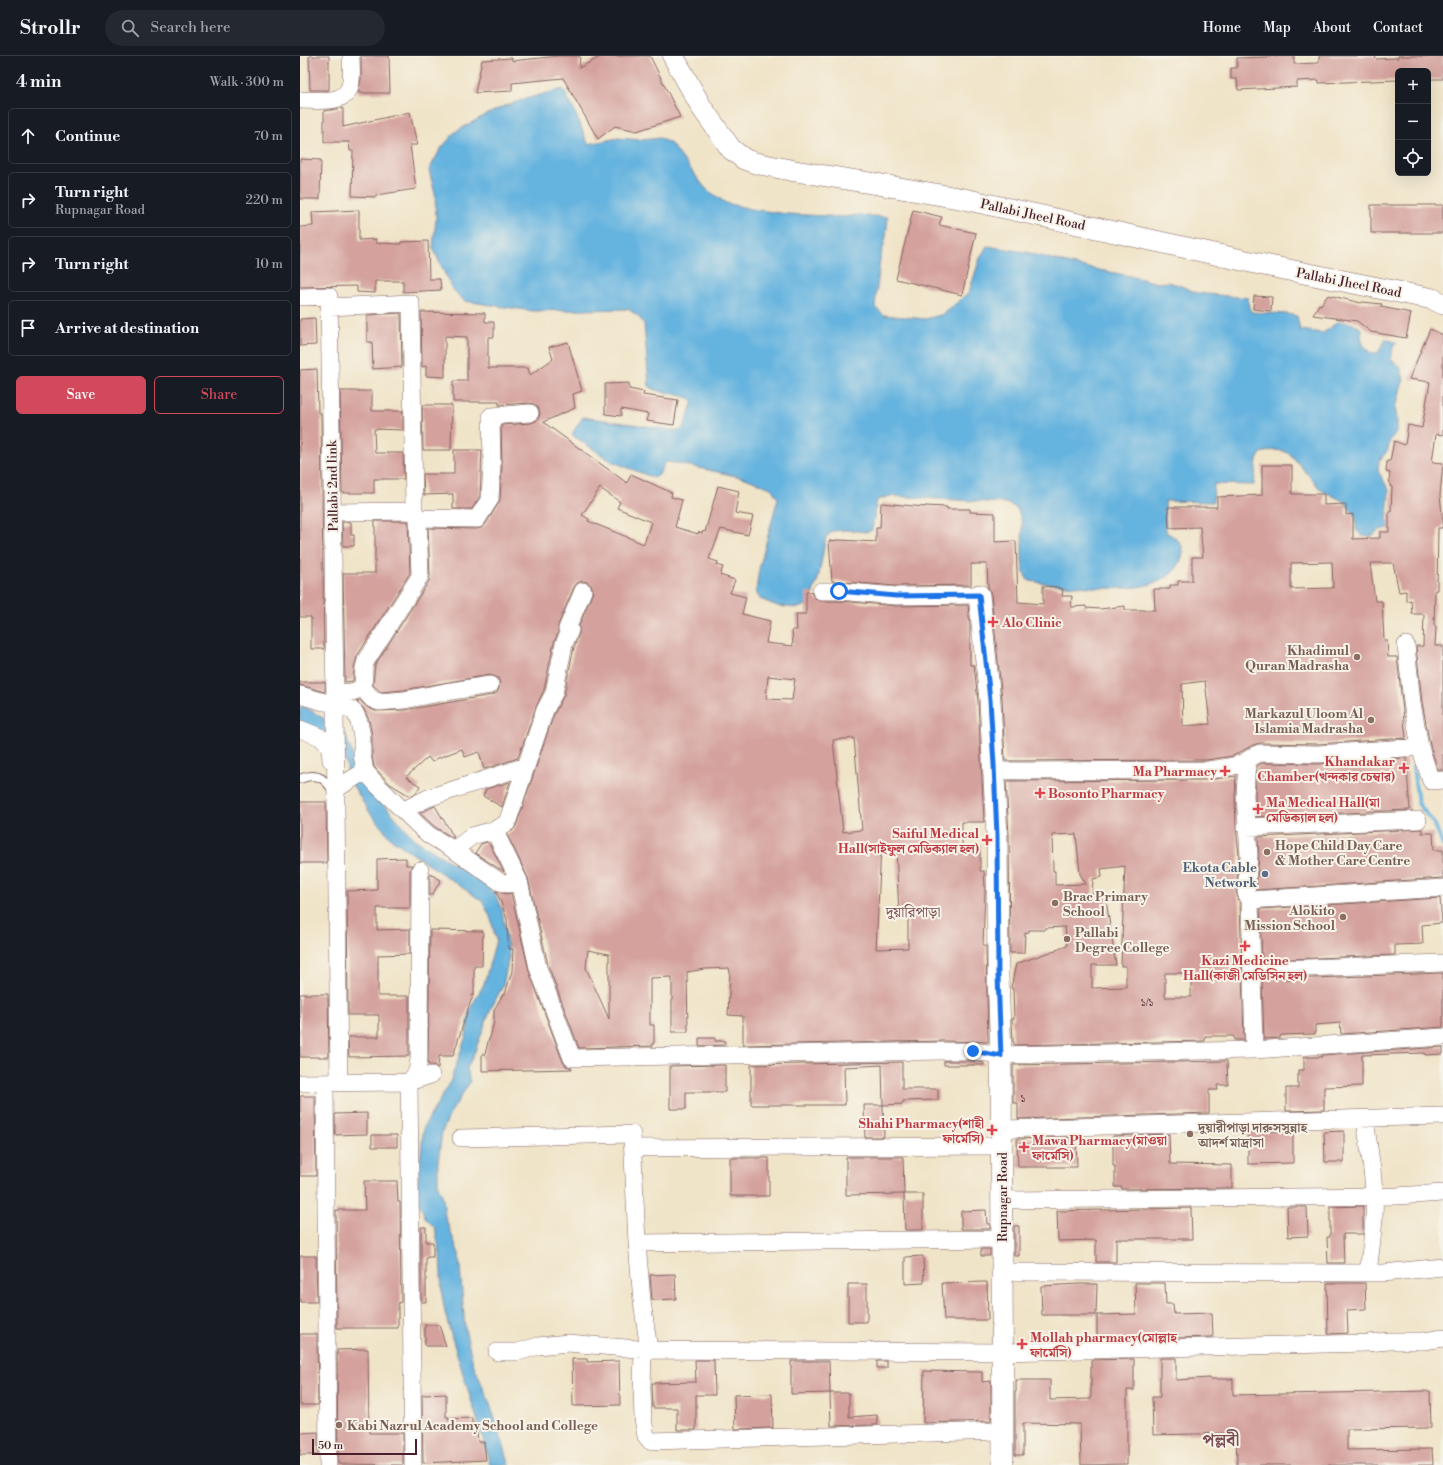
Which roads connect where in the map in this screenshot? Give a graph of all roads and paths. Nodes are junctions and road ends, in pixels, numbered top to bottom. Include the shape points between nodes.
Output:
1 (352, 56) edge
2 (673, 56) edge
3 (300, 100) edge
4 (300, 297) edge
5 (1443, 304) edge
6 (329, 307) junction
7 (530, 413) dead end
8 (332, 512) junction
9 (416, 514) junction
10 (583, 591) dead end
11 (821, 591) dead end
12 (979, 595) joint
13 (1406, 645) dead end
14 (490, 685) dead end
15 (363, 688) junction
16 (300, 695) edge
17 (335, 700) junction
18 (300, 729) edge
19 (1420, 747) junction
20 (1247, 760) junction
21 (526, 766) junction
22 (364, 771) junction
23 (994, 771) junction
24 (300, 779) edge
25 (337, 780) junction
26 (1443, 780) edge
27 (404, 810) junction
28 (1418, 820) dead end
29 (1246, 827) junction
30 (494, 830) junction
31 (454, 850) junction
32 (420, 870) dead end
33 (519, 881) junction
34 (1443, 888) edge
35 (1250, 900) junction
36 (1443, 963) edge
37 (1252, 970) junction
38 (1443, 1037) edge
39 (1254, 1050) junction
40 (1001, 1056) junction
41 (431, 1075) dead end
42 (408, 1082) junction
43 (300, 1083) edge
44 (332, 1083) junction
45 (1443, 1116) edge
46 (1365, 1119) junction
47 (1002, 1137) junction
48 (461, 1138) dead end
49 (633, 1148) junction
50 (1443, 1193) edge
51 (1374, 1196) junction
52 (1002, 1200) junction
53 (1002, 1239) junction
54 (637, 1243) junction
55 (1443, 1267) edge
56 (1002, 1272) junction
57 (1368, 1273) junction
58 (1443, 1338) edge
59 (646, 1350) junction
60 (498, 1352) dead end
61 (1002, 1352) junction
62 (1003, 1431) junction
63 (328, 1465) edge
64 (413, 1465) edge
65 (1003, 1465) edge

1 - 3 street via 351,82 347,94 339,99
2 - 5 street, Pallabi Jheel Road via 702,108 731,149 744,159 755,163 964,199 1433,299
4 - 6 street via 329,296
6 - 8 street, Pallabi 2nd link
6 - 9 street via 411,303
7 - 9 street via 491,416 490,499 477,519
8 - 9 street
8 - 17 street, Pallabi 2nd link
9 - 15 street via 420,576 366,661
10 - 21 street via 567,629 570,630 564,644 554,693 545,710
11 - 12 street via 896,596
12 - 23 street, Rupnagar Road via 990,700
13 - 19 street
14 - 15 street via 379,702 372,699
15 - 17 street
16 - 17 street via 324,702
17 - 22 street via 342,707 350,708 359,722
17 - 25 street, Pallabi 2nd link
18 - 25 street via 320,737 330,747 332,773
19 - 20 street via 1318,754 1260,753
19 - 26 street via 1431,781
20 - 23 street via 1235,766 1207,770
20 - 29 street
21 - 27 street via 428,798
21 - 30 street via 507,823
22 - 25 street
22 - 27 street
23 - 40 street, Rupnagar Road
24 - 25 lane via 315,776 326,781 331,788
25 - 44 street
27 - 31 street via 420,828
28 - 29 street
29 - 35 street via 1249,855 1246,893
30 - 31 street via 472,836
30 - 33 street
31 - 33 street via 500,882 508,884
32 - 42 street via 419,1059 417,1072
33 - 40 street via 538,968 572,1058 944,1051 973,1051
34 - 35 street
35 - 37 street
36 - 37 street
37 - 39 street
38 - 39 street
39 - 40 street
40 - 47 street, Rupnagar Road
41 - 42 street
42 - 44 street
42 - 64 street
43 - 44 street
44 - 63 street
45 - 46 street
46 - 47 street
46 - 51 street
47 - 49 street
47 - 52 street, Rupnagar Road
48 - 49 street via 632,1134
49 - 54 street
50 - 51 street
51 - 52 street
51 - 57 street
52 - 53 street, Rupnagar Road
53 - 54 street
53 - 56 street, Rupnagar Road
54 - 59 street
55 - 57 street
56 - 57 street
56 - 61 street, Rupnagar Road
58 - 61 street via 1410,1342
59 - 60 street via 568,1343 538,1346 518,1352
59 - 61 street
59 - 62 street via 642,1389 646,1436 650,1441
61 - 62 street, Rupnagar Road
62 - 65 street, Rupnagar Road

